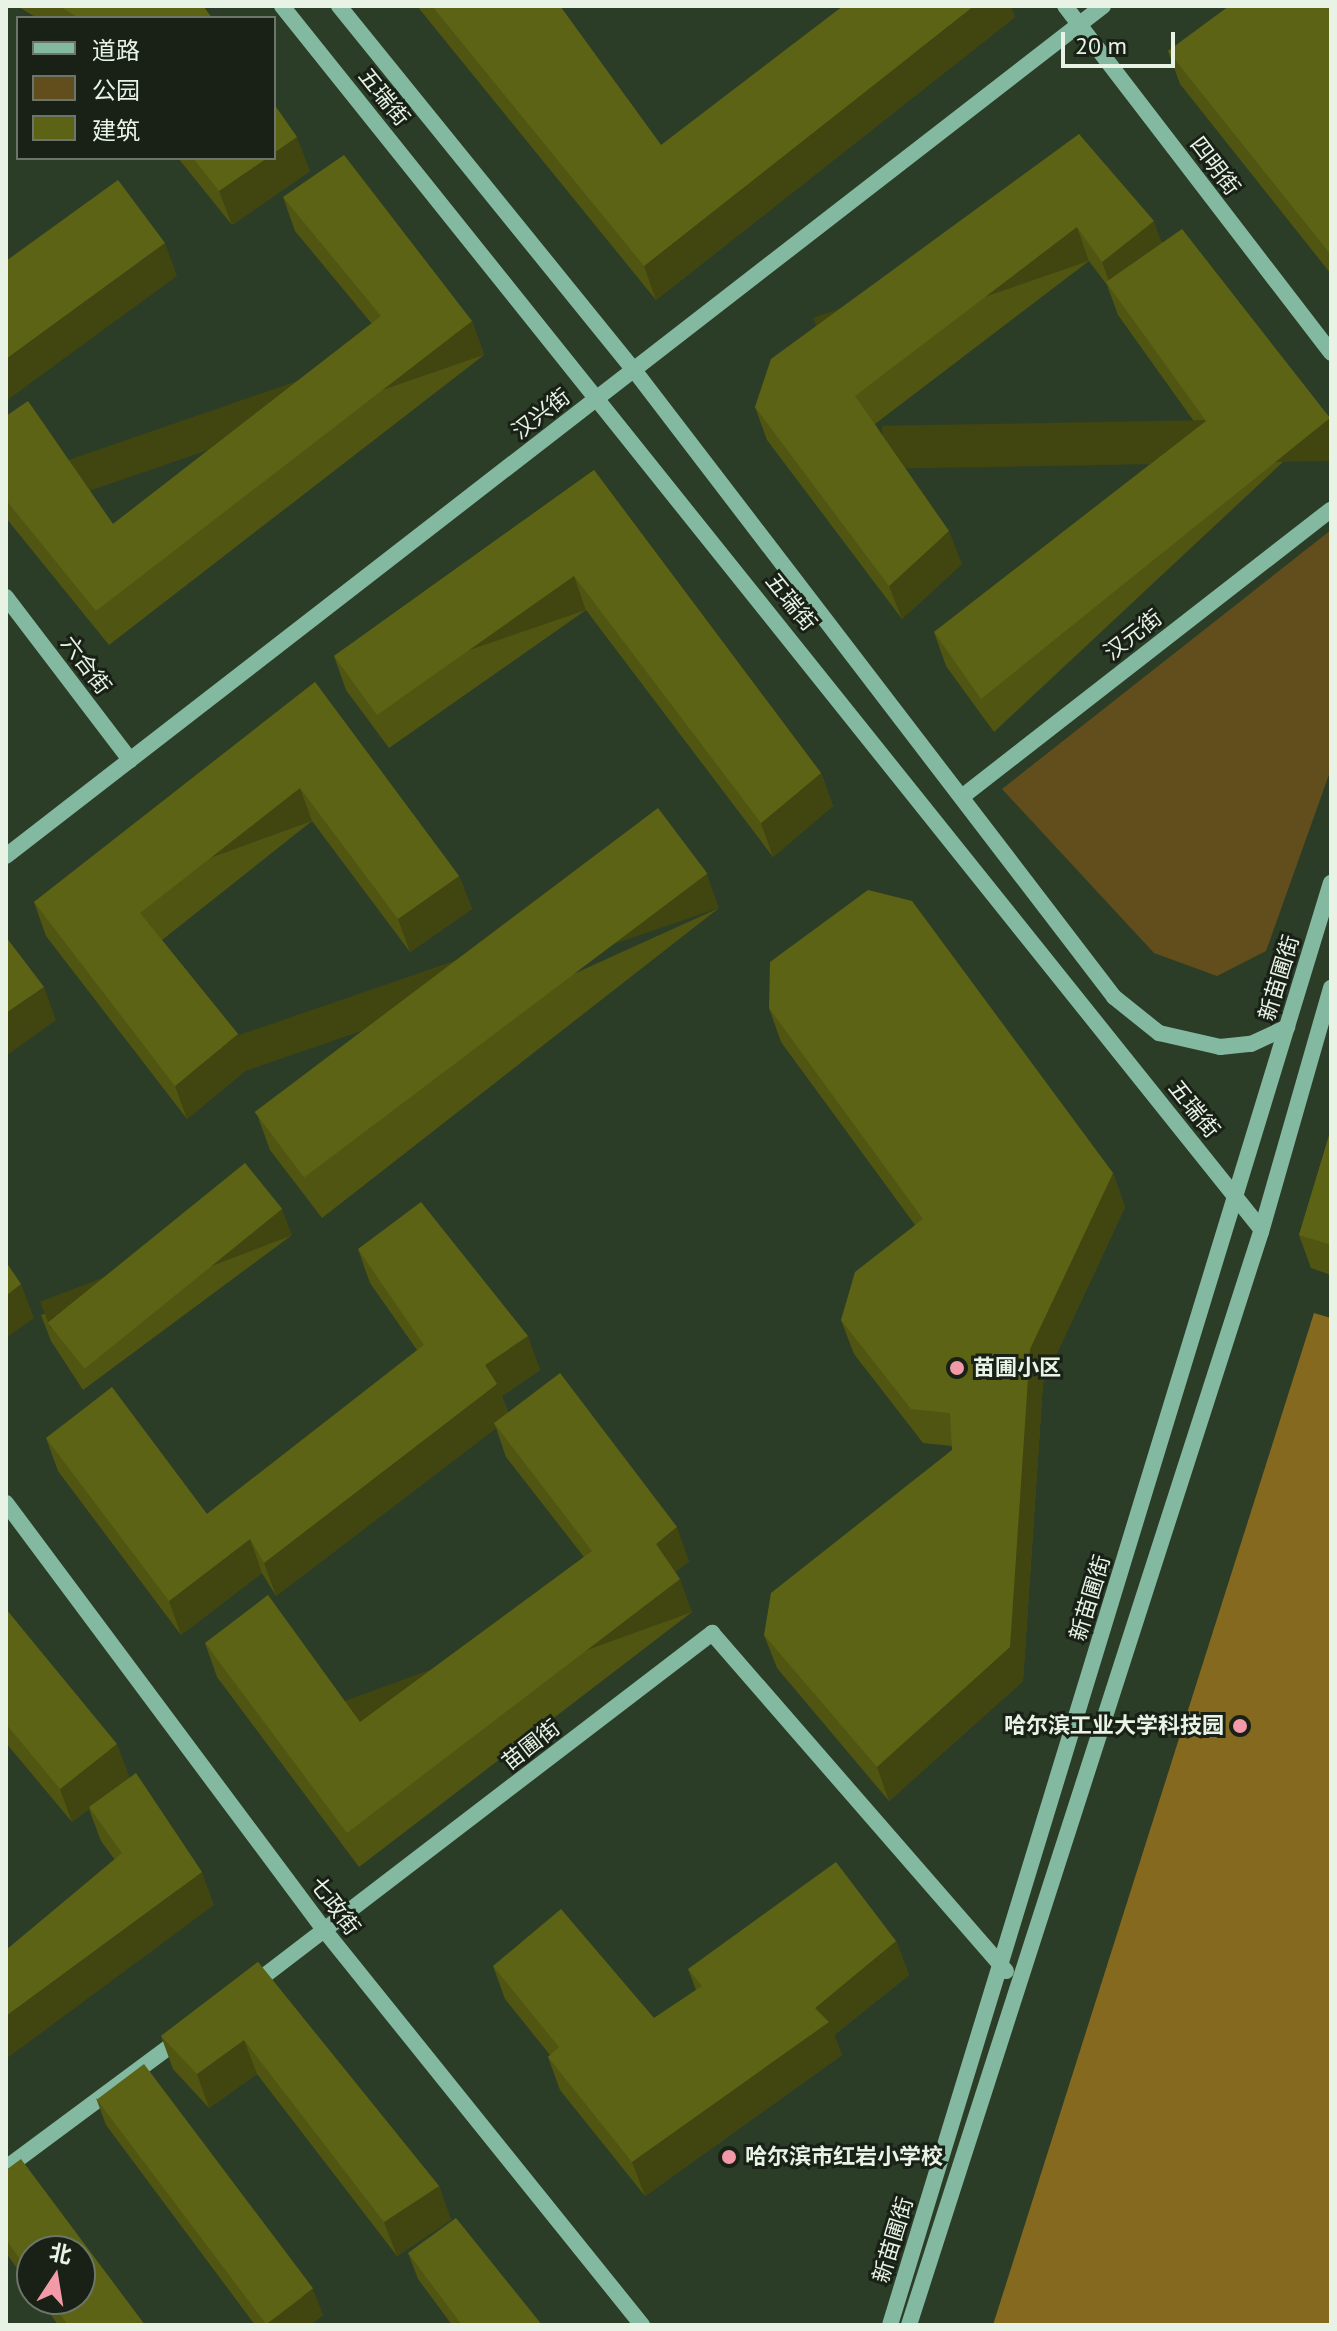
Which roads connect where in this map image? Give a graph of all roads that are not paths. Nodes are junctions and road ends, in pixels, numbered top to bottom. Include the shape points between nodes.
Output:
1 (282, 6) edge
2 (339, 6) edge
3 (1065, 6) edge
4 (1103, 6) edge
5 (1079, 25) junction
6 (1331, 353) edge
7 (634, 370) junction
8 (599, 397) junction
9 (1331, 510) edge
10 (6, 597) edge
11 (130, 760) junction
12 (963, 796) junction
13 (6, 856) edge
14 (1331, 883) edge
15 (1331, 988) edge
16 (1287, 1027) junction
17 (1235, 1196) junction
18 (1261, 1229) junction
19 (6, 1503) edge
20 (325, 1931) junction
21 (1001, 1964) junction
22 (1016, 1982) junction
23 (236, 1997) edge
24 (198, 2026) edge
25 (6, 2168) edge
26 (642, 2325) edge
27 (890, 2325) edge
28 (909, 2325) edge

1 - 8 main road, 五瑞街
2 - 7 main road, 五瑞街
3 - 5 main road, 四明街
4 - 5 main road, 汉兴街
5 - 6 main road, 四明街
5 - 7 main road, 汉兴街
7 - 8 main road, 汉兴街
7 - 12 main road, 五瑞街
8 - 11 main road, 汉兴街
8 - 17 main road, 五瑞街
9 - 12 main road, 汉元街
10 - 11 main road, 六合街
11 - 13 main road, 汉兴街
12 - 16 main road, 五瑞街 via 1114,997 1159,1033 1220,1047 1251,1044
14 - 16 main road, 新苗圃街
15 - 18 main road, 新苗圃街
16 - 17 main road, 新苗圃街
17 - 18 main road, 五瑞街
17 - 21 main road, 新苗圃街
18 - 22 main road, 新苗圃街
19 - 20 main road, 七政街
20 - 21 main road, 苗圃街 via 712,1633
20 - 23 main road, 苗圃街
20 - 26 main road, 七政街
21 - 22 main road, 苗圃街
21 - 27 main road, 新苗圃街
22 - 28 main road, 新苗圃街
24 - 25 main road

